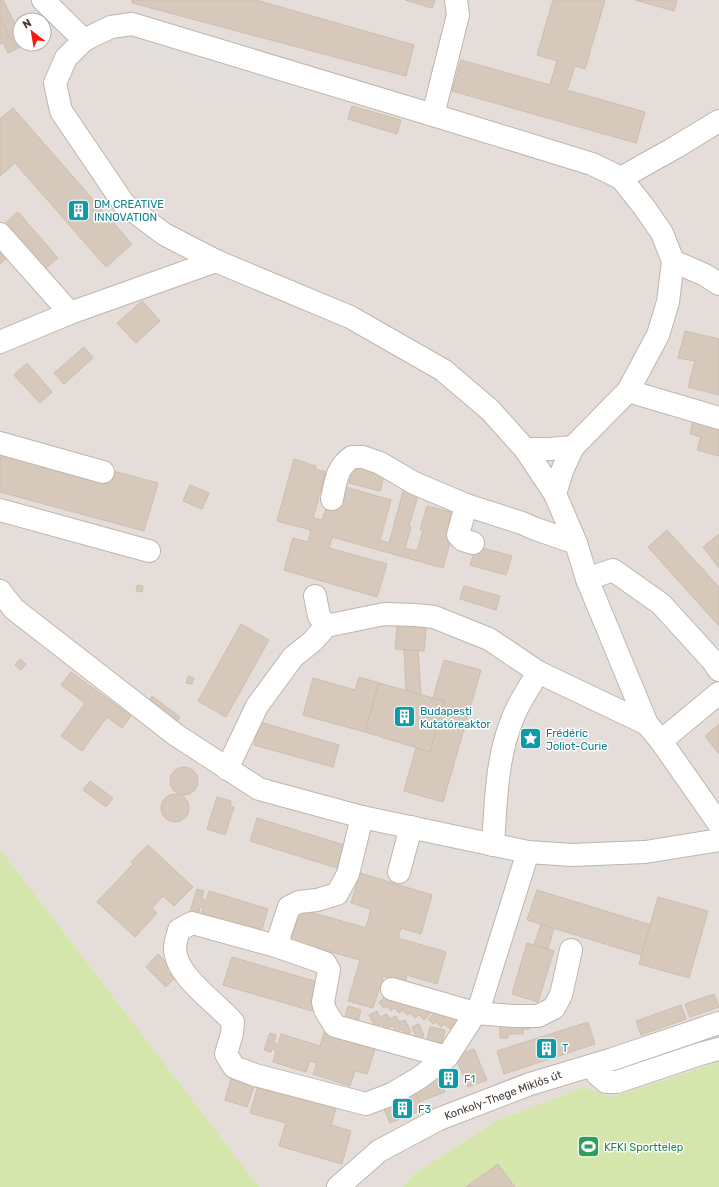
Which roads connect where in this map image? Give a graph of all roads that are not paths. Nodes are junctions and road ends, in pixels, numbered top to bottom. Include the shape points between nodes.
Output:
1 (43, 0) edge
2 (456, 0) edge
3 (84, 40) junction
4 (433, 114) junction
5 (719, 121) edge
6 (621, 178) junction
7 (0, 234) edge
8 (216, 261) junction
9 (673, 261) junction
10 (719, 284) edge
11 (70, 313) junction
12 (0, 342) edge
13 (628, 391) junction
14 (719, 418) edge
15 (0, 443) edge
16 (573, 447) junction
17 (525, 449) junction
18 (104, 472) dead end
19 (555, 494) junction
20 (332, 499) dead end
21 (466, 505) junction
22 (0, 510) edge
23 (473, 543) dead end
24 (576, 543) junction
25 (149, 551) dead end
26 (587, 579) junction
27 (0, 591) edge
28 (315, 596) dead end
29 (326, 626) junction
30 (719, 670) edge
31 (538, 672) junction
32 (719, 693) edge
33 (647, 724) junction
34 (661, 741) junction
35 (227, 769) junction
36 (362, 817) junction
37 (719, 824) edge
38 (411, 827) junction
39 (719, 840) edge
40 (493, 845) junction
41 (528, 852) junction
42 (399, 872) dead end
43 (276, 946) junction
44 (571, 950) dead end
45 (392, 989) dead end
46 (475, 1013) junction
47 (719, 1023) edge
48 (719, 1049) edge
49 (447, 1057) junction
50 (593, 1065) junction
51 (338, 1187) edge

1 - 3 street
2 - 4 street via 458,15
3 - 4 street via 111,27 132,24
3 - 8 street via 66,58 55,83 61,111 124,204 164,234
4 - 6 street via 592,164
5 - 6 street
6 - 9 street via 662,233
7 - 11 street
8 - 11 street
8 - 17 street via 350,317 443,370 490,410
9 - 10 street
9 - 13 street via 668,302 658,335
11 - 12 street
13 - 14 street
13 - 16 street
15 - 18 street
16 - 17 street
16 - 19 street
17 - 19 street
19 - 24 street
20 - 21 street via 343,463 352,457 363,457
21 - 23 street via 458,535 463,540
21 - 24 street
22 - 25 street
24 - 26 street
26 - 30 street via 613,570 661,604
26 - 33 street
27 - 35 street via 14,610 176,735
28 - 29 street via 318,616
29 - 31 street via 384,614 434,617 489,639
29 - 35 street via 293,658 257,706
31 - 33 street
31 - 40 street via 512,719 504,746 499,768
32 - 34 street
33 - 34 street
34 - 37 street
35 - 36 street via 259,789
36 - 38 street
36 - 43 street via 348,874 337,894 299,902 289,907
38 - 40 street
38 - 42 street
39 - 41 street via 645,852 572,855
40 - 41 street
41 - 46 street via 480,1005
43 - 49 street via 325,963 329,970 323,1002 335,1026
43 - 49 street via 192,923 179,930 175,948 180,966 198,989 233,1022 226,1054 234,1067 255,1075 366,1104 392,1094
44 - 46 street via 561,995 554,1008 538,1016
45 - 46 street
46 - 49 street
47 - 50 street, Konkoly-Thege Miklós út
48 - 50 street via 617,1082 606,1082 597,1074
50 - 51 street, Konkoly-Thege Miklós út via 530,1084 439,1119 379,1152

